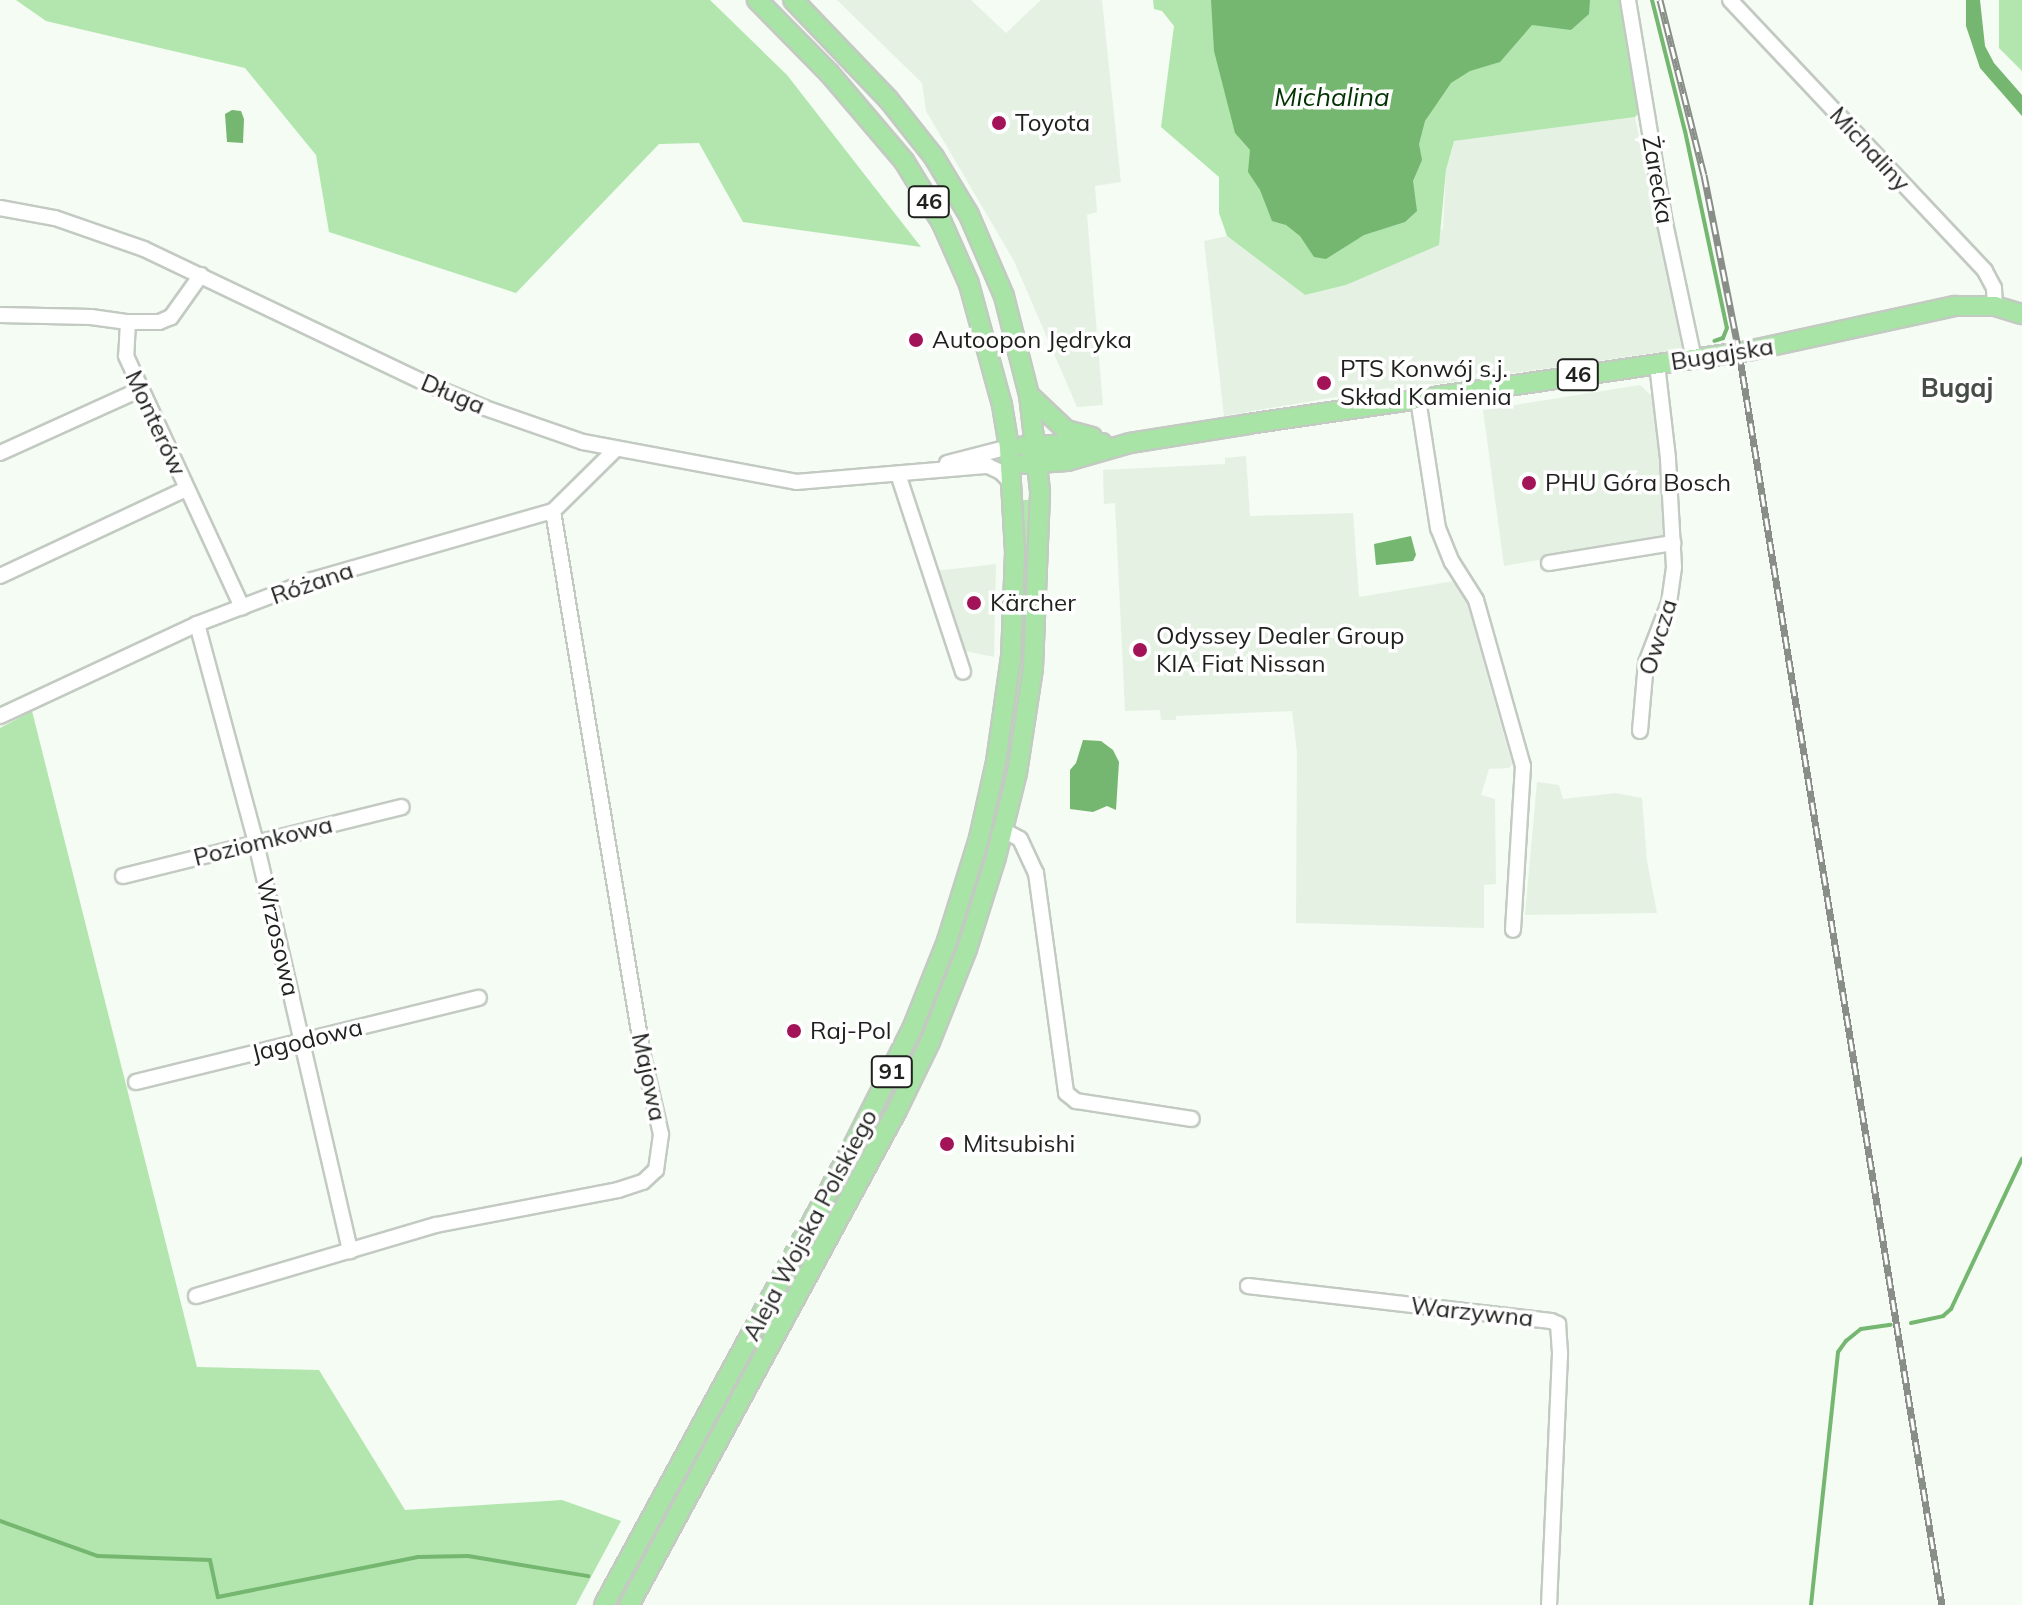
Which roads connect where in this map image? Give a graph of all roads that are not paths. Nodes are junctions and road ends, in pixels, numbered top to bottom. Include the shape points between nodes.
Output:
1 (757, 0) edge
2 (793, 0) edge
3 (1628, 0) edge
4 (1730, 0) edge
5 (0, 208) edge
6 (201, 275) junction
7 (1995, 306) junction
8 (2022, 314) edge
9 (0, 315) edge
10 (128, 322) junction
11 (1694, 360) junction
12 (1657, 365) junction
13 (139, 390) junction
14 (1029, 395) junction
15 (1418, 399) junction
16 (1130, 443) junction
17 (615, 450) junction
18 (0, 453) edge
19 (1036, 454) junction
20 (1011, 465) junction
21 (932, 469) junction
22 (898, 474) junction
23 (186, 489) junction
24 (553, 511) junction
25 (1673, 543) junction
26 (1549, 563) dead end
27 (0, 576) edge
28 (242, 607) junction
29 (197, 624) junction
30 (963, 672) dead end
31 (0, 716) edge
32 (1640, 731) dead end
33 (402, 807) dead end
34 (1003, 830) junction
35 (256, 843) junction
36 (123, 876) dead end
37 (1513, 930) dead end
38 (479, 998) dead end
39 (301, 1041) junction
40 (136, 1082) dead end
41 (1192, 1119) dead end
42 (350, 1251) junction
43 (1248, 1286) dead end
44 (196, 1296) dead end
45 (604, 1605) edge
46 (629, 1605) edge
47 (1549, 1605) edge

1 - 20 main road, Aleja Wojska Polskiego / 46 via 882,132 942,223 979,311
2 - 14 main road, Aleja Wojska Polskiego / 46 via 888,99 961,202 1004,296
3 - 11 street, Żarecka
4 - 7 street, Michaliny via 1985,271
5 - 6 street, Długa via 55,218
6 - 10 street via 171,317
6 - 17 street, Długa via 485,408
7 - 8 main road, Bugajska / 46
7 - 11 main road, Bugajska / 46 via 1955,306
9 - 10 street
10 - 13 street, Monterów via 126,356
11 - 12 main road, Bugajska / 46
12 - 15 main road, Bugajska / 46
12 - 25 street, Owcza
13 - 18 street
13 - 23 street, Monterów
14 - 16 main road, 46 via 1072,433
14 - 19 main road, Aleja Wojska Polskiego / 91
15 - 16 main road, Bugajska / 46
15 - 37 street via 1438,528 1476,600 1523,766
16 - 19 main road, Bugajska
17 - 22 street, Długa via 796,482
17 - 24 street, Różana
19 - 20 main road, Bugajska
19 - 34 main road, Aleja Wojska Polskiego / 91 via 1034,656
20 - 21 street, Długa via 1001,472 988,466
20 - 21 street, Długa via 975,453
20 - 45 main road, Aleja Wojska Polskiego / 91 via 1015,589 1005,704 989,796 947,941 881,1093
21 - 22 street, Długa
22 - 30 street
23 - 27 street
23 - 28 street, Monterów
24 - 28 street, Różana via 312,580
24 - 42 street, Majowa via 643,1056 661,1134 656,1170 643,1182 618,1190 436,1225
25 - 26 street
25 - 32 street, Owcza via 1673,589 1646,663
28 - 29 street, Różana
29 - 31 street, Różana
29 - 35 street, Wrzosowa
33 - 35 street, Poziomkowa
34 - 41 street via 1026,846 1036,873 1066,1093 1076,1101
34 - 46 main road, Aleja Wojska Polskiego / 91 via 967,949 916,1070
35 - 36 street, Poziomkowa
35 - 39 street, Wrzosowa
38 - 39 street, Jagodowa
39 - 40 street, Jagodowa
39 - 42 street, Wrzosowa
42 - 44 street, Majowa
43 - 47 street, Warzywna via 1558,1324

